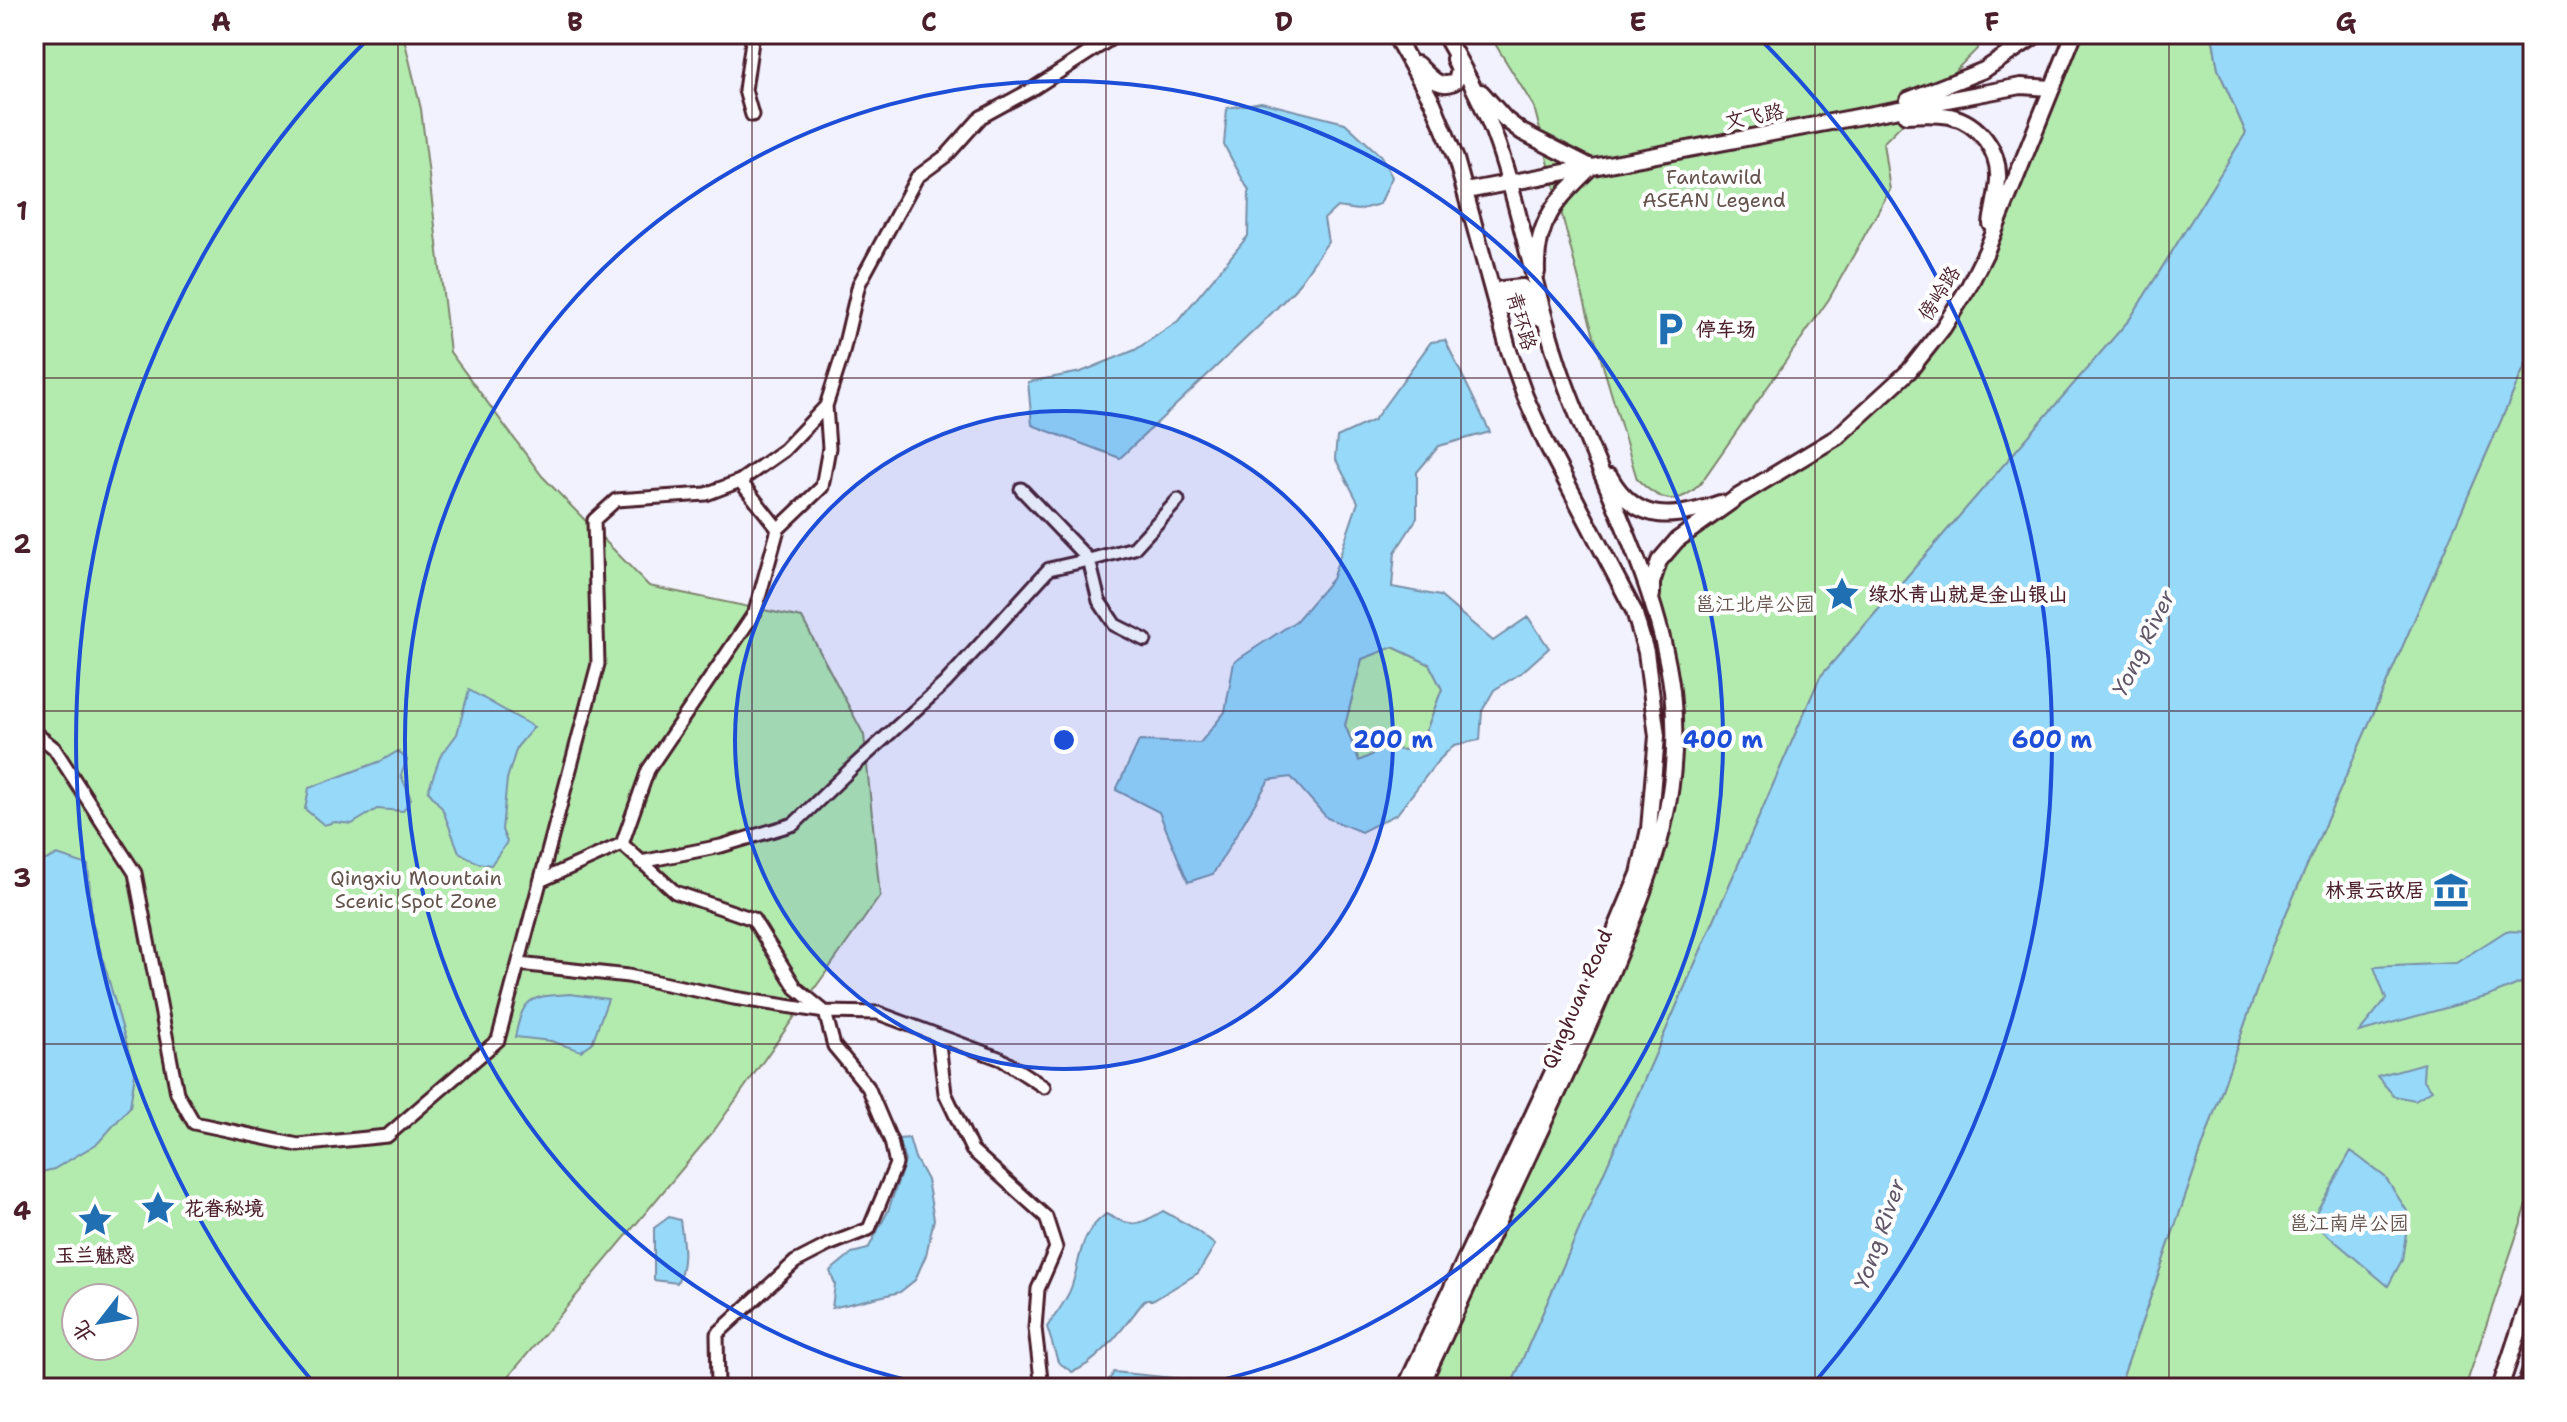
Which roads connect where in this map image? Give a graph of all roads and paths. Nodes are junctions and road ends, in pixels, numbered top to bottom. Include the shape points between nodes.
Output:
1 (753, 34) edge
2 (1118, 34) edge
3 (1394, 34) edge
4 (1444, 34) edge
5 (2038, 34) edge
6 (2074, 34) edge
7 (1407, 56) junction
8 (1471, 81) junction
9 (2051, 88) junction
10 (752, 115) dead end
11 (1870, 115) junction
12 (1592, 167) junction
13 (1508, 183) junction
14 (1466, 191) junction
15 (1986, 252) junction
16 (1539, 296) junction
17 (1550, 339) junction
18 (1508, 348) junction
19 (826, 406) junction
20 (1584, 431) junction
21 (740, 481) junction
22 (1021, 489) dead end
23 (1739, 496) junction
24 (1178, 500) dead end
25 (778, 529) junction
26 (1089, 560) junction
27 (1651, 604) junction
28 (1145, 640) dead end
29 (34, 732) edge
30 (622, 844) junction
31 (641, 862) junction
32 (542, 880) junction
33 (519, 964) junction
34 (825, 1012) junction
35 (938, 1036) junction
36 (1044, 1087) dead end
37 (2533, 1289) edge
38 (2533, 1362) edge
39 (718, 1388) edge
40 (1042, 1388) edge
41 (1405, 1388) edge
42 (1420, 1388) edge
43 (2500, 1388) edge
44 (2525, 1388) edge

1 - 10 street via 745,90
2 - 19 street via 981,117 947,155 917,177 859,284
3 - 7 main road, 青环路
4 - 7 main road via 1459,70 1456,81 1439,84
4 - 8 main road, 青环路
5 - 11 main road via 1984,70
6 - 9 main road, 傍岭路
7 - 14 main road, 青环路 via 1433,103
8 - 12 main road via 1522,132
8 - 13 main road, 青环路 via 1498,143
9 - 11 main road, 文飞路 via 2021,86
9 - 15 main road, 傍岭路
11 - 12 main road, 文飞路
11 - 15 main road via 1942,114 1980,132 1998,170
12 - 13 main road, 文飞路
12 - 16 main road via 1544,223 1537,256
13 - 14 main road, 文飞路
13 - 16 main road, 青环路
14 - 18 main road, 青环路
15 - 23 main road, 傍岭路 via 1943,328 1877,403 1837,437
16 - 17 main road, 青环路
17 - 18 main road via 1522,287 1502,289
17 - 20 main road, 青环路
18 - 41 main road, Qinghuan Road via 1545,441 1634,611 1653,692 1655,777 1639,874 1580,1014
19 - 21 street via 784,450
19 - 25 street via 829,448 822,487
20 - 23 main road via 1616,488 1641,509 1689,514
20 - 27 main road, 青环路
21 - 25 street
21 - 32 street via 706,494 616,500 594,520 598,664
22 - 26 street
23 - 27 main road via 1666,550 1652,583
24 - 26 street via 1134,548
25 - 30 street via 755,612 648,770
26 - 28 street via 1099,601 1115,625
26 - 31 street via 1049,569 945,683 794,824
27 - 42 main road, Qinghuan Road via 1667,662 1675,737 1665,827 1649,881 1592,1019
29 - 33 street via 54,748 135,873 177,1093 194,1123 298,1145 387,1136 498,1040
30 - 31 street
30 - 32 street
31 - 34 street via 675,892 753,919 796,988
32 - 33 street
33 - 34 street via 628,976
34 - 35 street via 878,1013
34 - 39 street via 834,1046 868,1087 896,1164 869,1229 795,1262 717,1334
35 - 36 street via 1001,1059
35 - 40 street via 945,1093 972,1150 1046,1217 1056,1248 1038,1289 1035,1328
37 - 43 main road
38 - 44 main road

